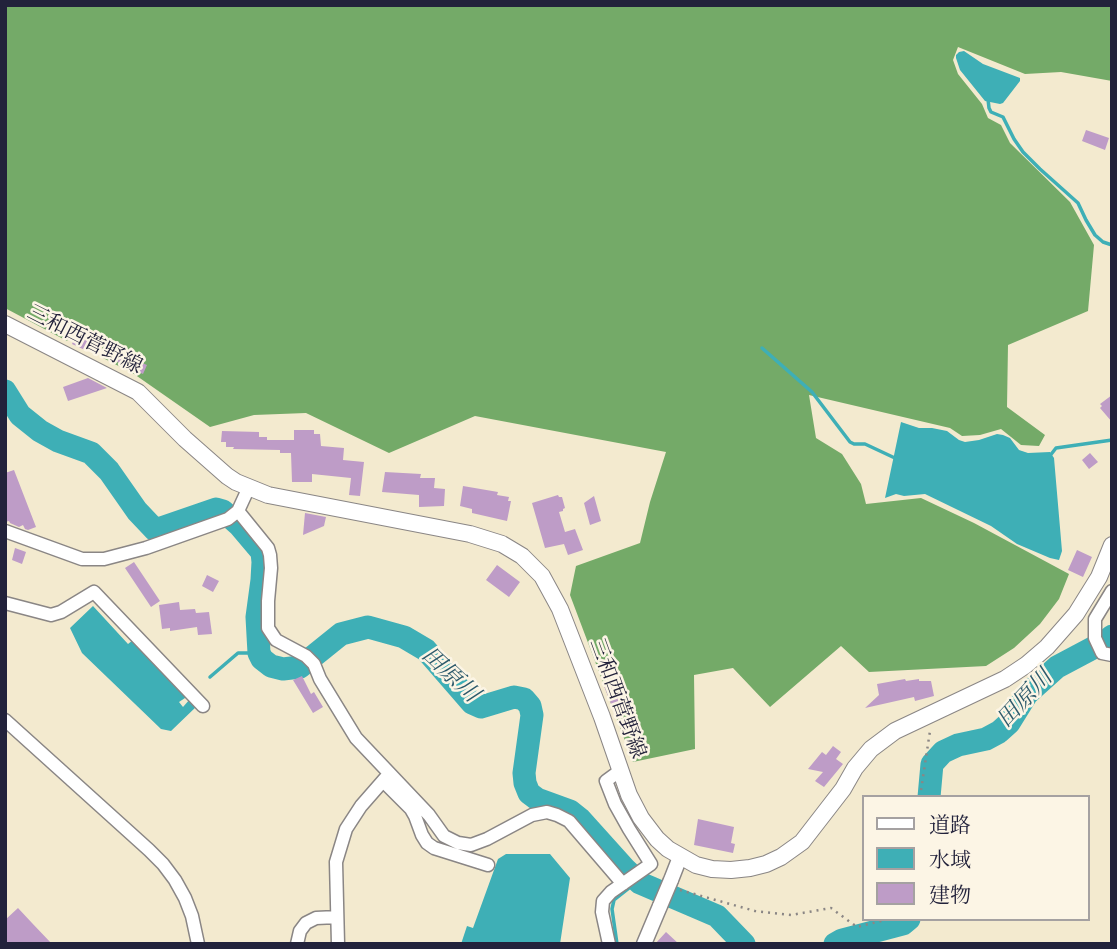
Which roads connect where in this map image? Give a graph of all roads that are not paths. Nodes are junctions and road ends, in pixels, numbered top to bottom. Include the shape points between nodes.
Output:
1 (5, 324) edge
2 (248, 487) junction
3 (234, 515) junction
4 (5, 531) edge
5 (1112, 545) edge
6 (1107, 585) edge
7 (5, 603) edge
8 (1107, 654) edge
9 (203, 706) dead end
10 (5, 720) edge
11 (621, 771) junction
12 (386, 777) junction
13 (680, 857) junction
14 (488, 865) dead end
15 (628, 880) junction
16 (337, 917) junction
17 (198, 944) edge
18 (296, 944) edge
19 (338, 944) edge
20 (609, 944) edge
21 (644, 944) edge

1 - 2 main road, 三和西菅野線 via 138,392 227,477
2 - 3 street
2 - 11 main road, 三和西菅野線 via 268,495 470,534 522,556 542,576 560,609
3 - 4 street via 104,559 82,559
3 - 12 street via 268,548 268,628 276,640 310,660 356,738
5 - 6 main road, 三和西菅野線
6 - 8 street via 1095,619 1095,638
6 - 13 main road, 三和西菅野線 via 1026,665 895,731 871,749 802,842 781,858 731,870 696,865
7 - 9 street via 51,615 94,592
10 - 17 street via 163,864 185,898
11 - 13 main road, 三和西菅野線 via 648,830
11 - 15 street via 606,780 651,864
12 - 14 street via 411,809 427,843
12 - 15 street via 429,814 444,836 458,843 471,845 487,839 532,815 557,814
12 - 16 street via 346,829 336,862
13 - 21 street, bridge via 675,885 660,906
15 - 20 street via 603,901
16 - 18 street via 306,923
16 - 19 street

